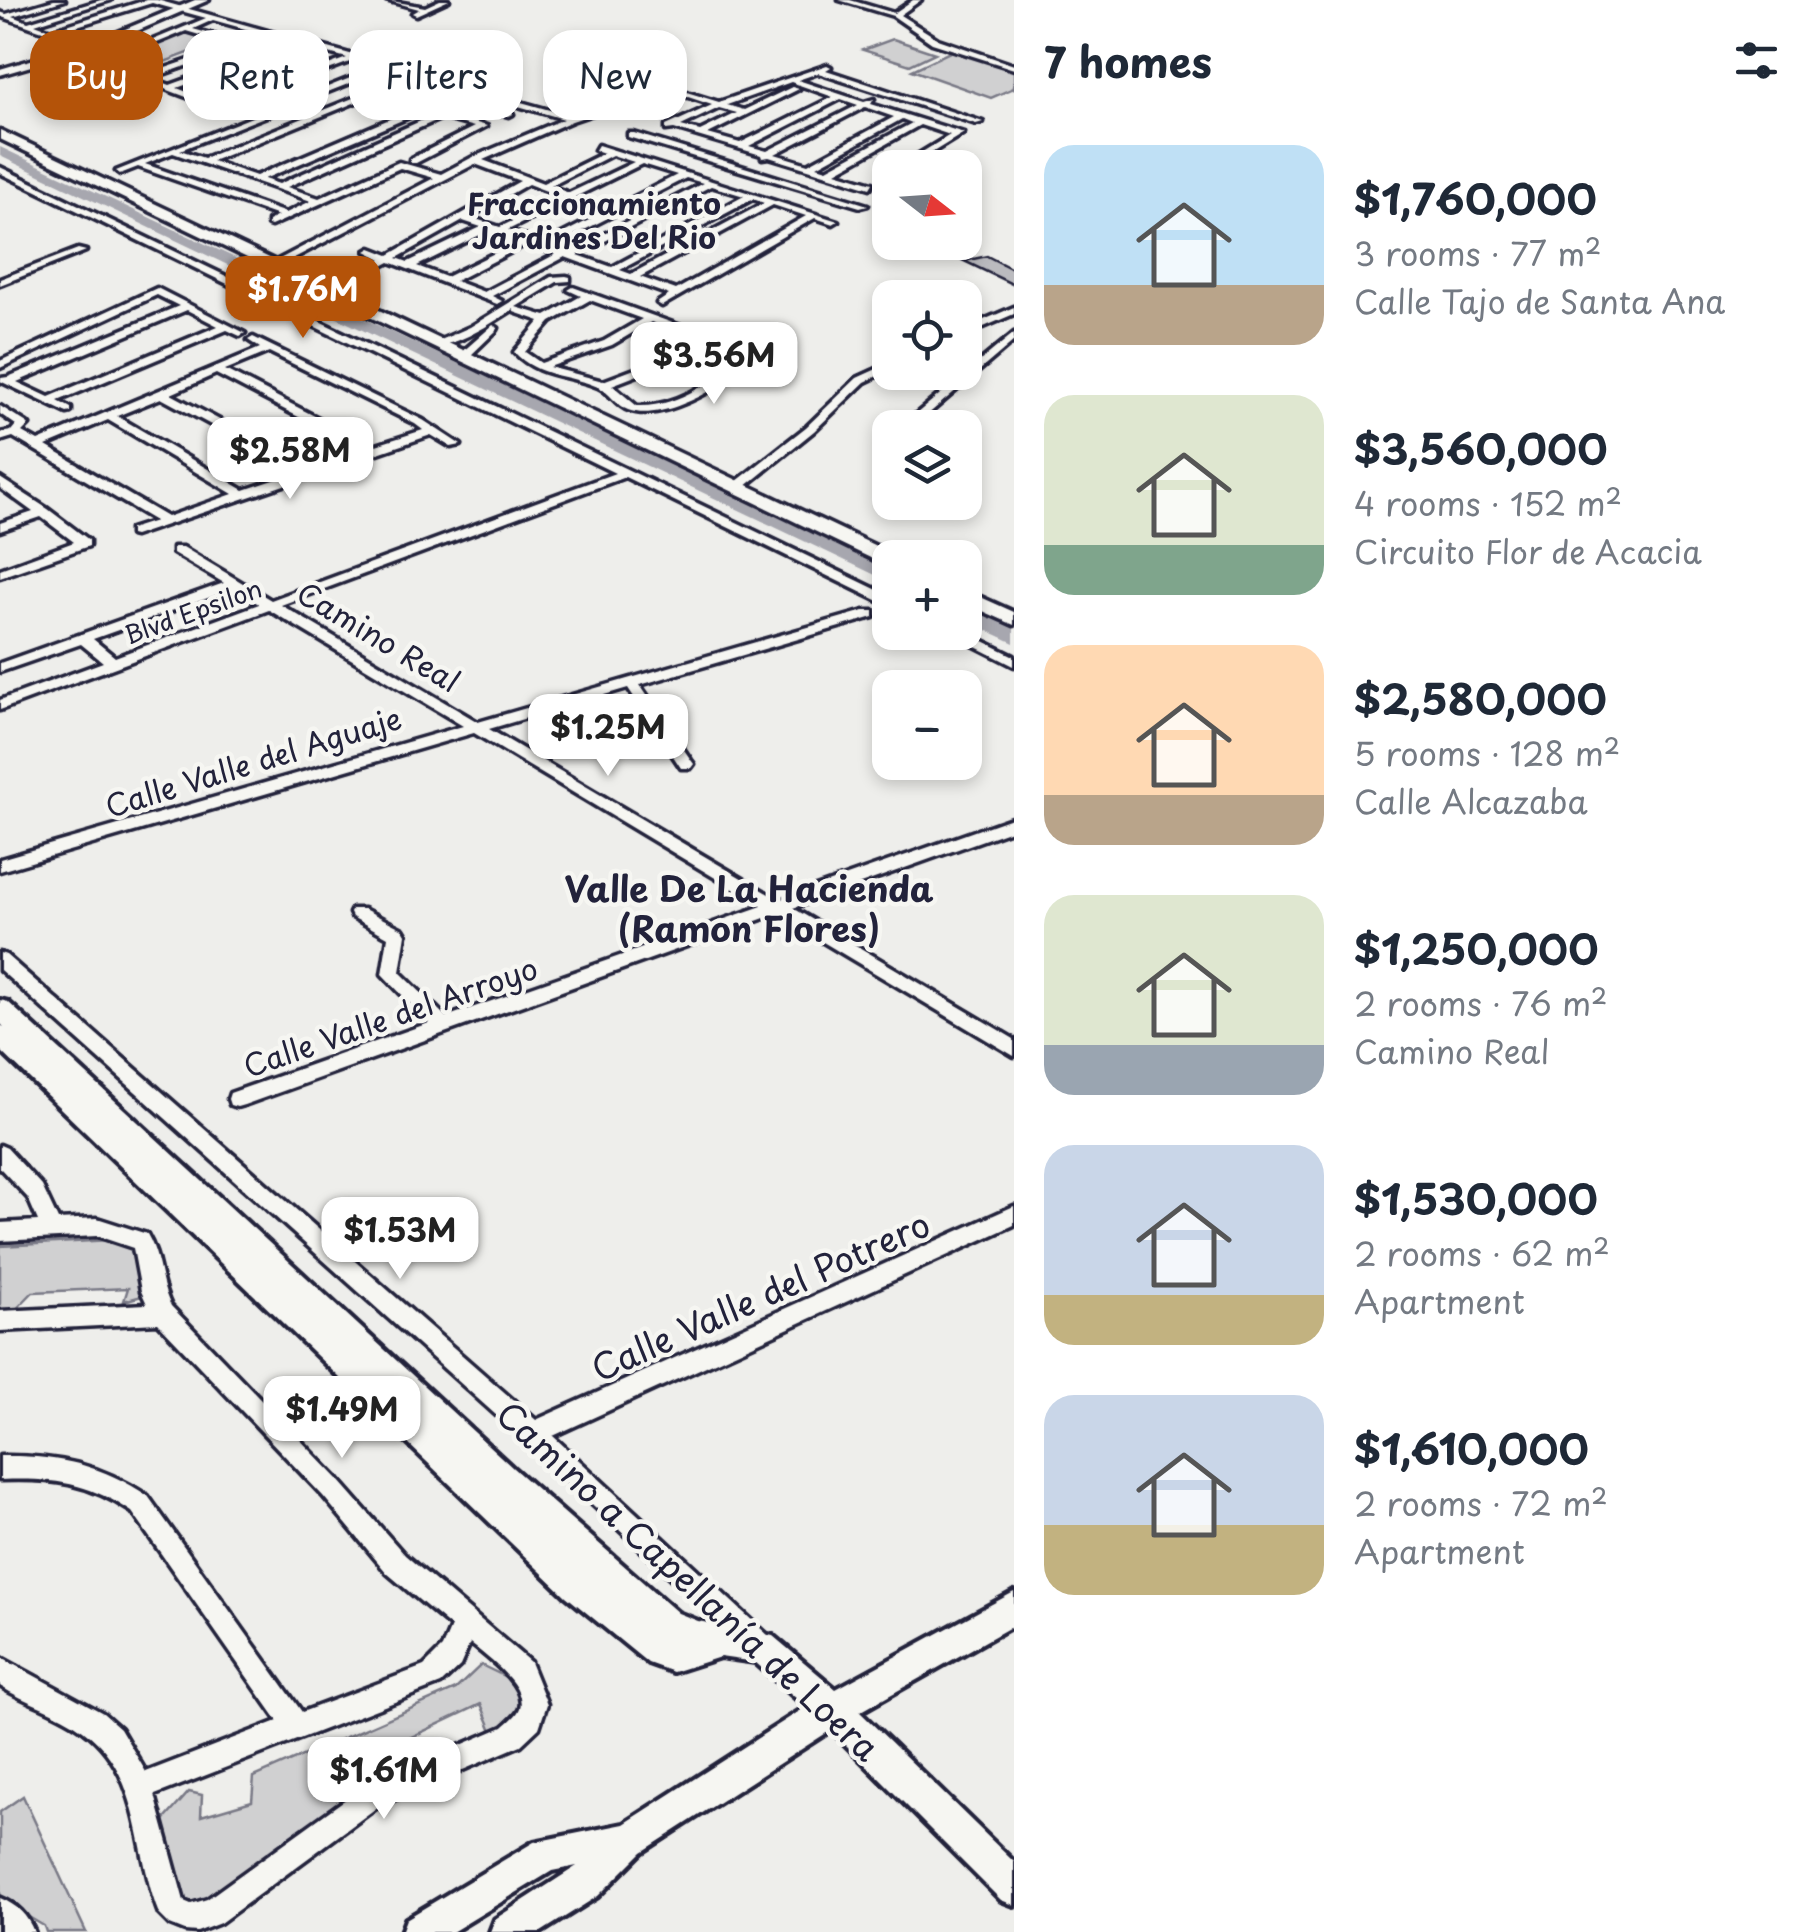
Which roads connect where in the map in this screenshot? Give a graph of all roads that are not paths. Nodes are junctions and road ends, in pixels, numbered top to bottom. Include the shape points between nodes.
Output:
1 (62, 0) edge
2 (108, 0) edge
3 (150, 0) edge
4 (204, 0) edge
5 (388, 0) edge
6 (446, 0) edge
7 (842, 0) edge
8 (918, 0) edge
9 (176, 5) edge
10 (426, 9) junction
11 (416, 14) dead end
12 (3, 15) edge
13 (896, 15) junction
14 (210, 18) junction
15 (89, 21) junction
16 (27, 24) junction
17 (186, 29) junction
18 (111, 30) edge
19 (120, 30) edge
20 (142, 30) edge
21 (190, 30) edge
22 (251, 30) edge
23 (163, 39) edge
24 (30, 56) edge
25 (30, 62) edge
26 (0, 64) edge
27 (1014, 67) edge
28 (0, 72) edge
29 (791, 80) junction
30 (349, 81) edge
31 (183, 83) edge
32 (805, 84) junction
33 (339, 85) junction
34 (163, 86) edge
35 (168, 88) junction
36 (349, 88) edge
37 (888, 92) junction
38 (183, 94) edge
39 (687, 96) edge
40 (841, 96) junction
41 (349, 104) edge
42 (866, 104) junction
43 (721, 106) junction
44 (349, 110) edge
45 (744, 113) junction
46 (902, 116) junction
47 (394, 120) edge
48 (430, 120) edge
49 (458, 120) edge
50 (496, 120) edge
51 (568, 120) edge
52 (578, 120) edge
53 (589, 120) edge
54 (584, 122) junction
55 (920, 122) junction
56 (786, 124) junction
57 (673, 126) junction
58 (481, 127) junction
59 (300, 128) junction
60 (812, 131) junction
61 (0, 134) edge
62 (701, 134) junction
63 (631, 135) dead end
64 (957, 135) junction
65 (646, 139) junction
66 (343, 142) junction
67 (853, 143) junction
68 (742, 146) junction
69 (598, 148) dead end
70 (872, 148) junction
71 (365, 149) junction
72 (172, 150) junction
73 (931, 150) edge
74 (612, 152) junction
75 (769, 154) junction
76 (204, 161) junction
77 (642, 161) junction
78 (137, 164) junction
79 (474, 164) junction
80 (220, 166) junction
81 (810, 167) junction
82 (742, 168) junction
83 (0, 170) edge
84 (120, 171) dead end
85 (829, 172) junction
86 (685, 174) junction
87 (444, 175) junction
88 (257, 179) junction
89 (710, 183) junction
90 (531, 184) junction
91 (280, 187) junction
92 (752, 196) junction
93 (571, 197) junction
94 (846, 200) junction
95 (319, 201) junction
96 (772, 202) junction
97 (863, 205) dead end
98 (616, 210) junction
99 (814, 215) junction
100 (286, 216) junction
101 (462, 217) junction
102 (643, 219) junction
103 (833, 221) dead end
104 (271, 223) dead end
105 (494, 229) junction
106 (687, 233) junction
107 (527, 240) junction
108 (706, 240) junction
109 (544, 246) junction
110 (81, 251) dead end
111 (372, 251) dead end
112 (566, 255) junction
113 (390, 258) junction
114 (408, 266) junction
115 (374, 267) dead end
116 (279, 269) junction
117 (612, 271) junction
118 (632, 278) junction
119 (447, 281) junction
120 (0, 282) edge
121 (572, 290) dead end
122 (677, 294) junction
123 (484, 296) junction
124 (589, 296) junction
125 (498, 301) dead end
126 (662, 303) dead end
127 (188, 306) junction
128 (523, 307) junction
129 (1014, 310) edge
130 (552, 317) junction
131 (651, 318) junction
132 (982, 324) edge
133 (228, 326) junction
134 (480, 331) junction
135 (240, 333) dead end
136 (1014, 336) edge
137 (702, 338) junction
138 (253, 340) dead end
139 (439, 343) junction
140 (268, 348) junction
141 (466, 355) junction
142 (0, 365) edge
143 (542, 366) junction
144 (216, 370) junction
145 (872, 375) edge
146 (4, 380) edge
147 (606, 384) junction
148 (161, 393) junction
149 (51, 400) junction
150 (67, 410) dead end
151 (926, 410) edge
152 (3, 411) edge
153 (109, 416) junction
154 (0, 426) edge
155 (430, 431) junction
156 (16, 433) junction
157 (0, 437) edge
158 (455, 444) dead end
159 (37, 446) junction
160 (374, 451) junction
161 (308, 473) junction
162 (625, 473) junction
163 (1, 485) edge
164 (736, 488) junction
165 (243, 496) junction
166 (44, 512) junction
167 (165, 522) junction
168 (0, 527) edge
169 (134, 532) dead end
170 (178, 550) dead end
171 (872, 552) edge
172 (0, 573) edge
173 (234, 584) junction
174 (872, 592) edge
175 (982, 603) edge
176 (274, 605) junction
177 (869, 614) dead end
178 (1013, 616) edge
179 (83, 638) junction
180 (982, 646) edge
181 (1014, 662) edge
182 (114, 664) junction
183 (0, 668) edge
184 (630, 680) junction
185 (0, 705) edge
186 (474, 725) junction
187 (686, 764) dead end
188 (1014, 823) edge
189 (0, 865) edge
190 (777, 908) junction
191 (358, 913) dead end
192 (0, 960) edge
193 (0, 1009) edge
194 (444, 1026) junction
195 (0, 1035) edge
196 (1014, 1048) edge
197 (237, 1099) dead end
198 (0, 1154) edge
199 (1014, 1216) edge
200 (52, 1230) junction
201 (0, 1232) edge
202 (162, 1313) junction
203 (0, 1322) edge
204 (533, 1434) junction
205 (0, 1468) edge
206 (1014, 1608) edge
207 (464, 1626) junction
208 (720, 1640) junction
209 (762, 1647) junction
210 (0, 1670) edge
211 (833, 1709) junction
212 (296, 1725) junction
213 (140, 1787) junction
214 (630, 1840) junction
215 (1014, 1887) edge
216 (0, 1916) edge
217 (16, 1932) edge
218 (419, 1932) edge
219 (508, 1932) edge

1 - 12 street
2 - 16 street
3 - 9 street
3 - 15 street
4 - 9 main road
5 - 10 street
6 - 10 street
7 - 13 street
8 - 13 street
9 - 14 street
9 - 19 main road
9 - 20 main road
10 - 11 street
12 - 16 street
13 - 27 street via 936,40
14 - 17 street
14 - 22 street
15 - 16 street via 51,32
15 - 18 street
17 - 21 street
17 - 23 street
24 - 26 main road
25 - 28 main road
29 - 32 street
29 - 37 street via 823,68
29 - 43 street
30 - 33 street
31 - 35 street
32 - 40 street
32 - 45 street
33 - 36 street
33 - 72 street
34 - 35 street
35 - 38 street
37 - 42 street
37 - 64 street via 983,119
39 - 43 street
40 - 42 street
40 - 56 street
41 - 59 street
42 - 46 street
42 - 60 street
43 - 45 street
43 - 57 street
44 - 59 street
45 - 62 street
46 - 55 street
46 - 67 street
47 - 66 street
48 - 71 street
49 - 58 street
50 - 58 street
51 - 79 street
52 - 54 street
53 - 54 street
54 - 79 street
55 - 64 street
55 - 70 street
56 - 60 street
56 - 68 street
57 - 62 street
57 - 65 street
58 - 87 street via 413,161
59 - 76 street
59 - 80 street
60 - 75 street
61 - 116 main road
62 - 68 street
63 - 65 street
64 - 73 street
65 - 82 street
66 - 71 street
66 - 88 street
67 - 70 street
67 - 81 street
68 - 75 street
69 - 74 street
70 - 85 street
71 - 91 street
72 - 76 street
72 - 78 street
74 - 77 street
74 - 90 street
75 - 81 street
75 - 82 street
76 - 80 street
77 - 86 street
77 - 93 street
78 - 84 street
78 - 100 street
79 - 87 street
79 - 90 street
79 - 116 street
80 - 88 street
81 - 85 street
82 - 94 street
83 - 162 street
85 - 94 street via 875,182
86 - 89 street
86 - 98 street
87 - 95 street via 399,165
87 - 116 street
88 - 91 street
89 - 92 street
89 - 102 street
90 - 93 street
90 - 101 street
91 - 95 street
92 - 96 street
92 - 106 street
93 - 105 street
94 - 97 street
95 - 100 street
96 - 99 street
96 - 108 street
98 - 102 street
98 - 109 street
99 - 103 street
99 - 122 street
100 - 104 street
101 - 105 street
101 - 113 street
102 - 112 street
105 - 107 street
105 - 114 street
106 - 108 street
106 - 117 street
107 - 109 street
107 - 119 street
108 - 118 street
109 - 112 street
110 - 120 street
111 - 113 street
112 - 117 street
112 - 123 street
113 - 114 street
113 - 115 street
114 - 119 street
116 - 139 main road
117 - 118 street
118 - 122 street
119 - 123 street
121 - 124 street
122 - 126 street
123 - 125 street
124 - 130 street
124 - 131 street
127 - 133 street
127 - 142 street via 157,292
127 - 146 street
128 - 130 street
128 - 134 street
128 - 134 street via 567,280 556,279
129 - 132 street
130 - 143 street via 519,352
131 - 137 street
131 - 143 street via 608,343
133 - 135 street
133 - 149 street
134 - 139 street
134 - 141 street
136 - 151 street
137 - 147 street
137 - 147 street via 758,354 698,392 645,410 623,404
138 - 140 street
139 - 141 main road
140 - 144 street
140 - 155 street
141 - 164 main road
143 - 147 street
144 - 148 street
144 - 160 street
145 - 164 street
146 - 149 street
148 - 153 street
148 - 161 street
149 - 150 street
152 - 154 street
152 - 156 street via 21,421
153 - 159 street
153 - 165 street
155 - 158 street
155 - 160 street
156 - 157 street
156 - 159 street
159 - 167 street
160 - 161 street
161 - 165 street
162 - 174 street
162 - 176 street, Blvd Epsilon
163 - 166 street
164 - 171 main road
165 - 167 street
166 - 168 street
166 - 172 street via 84,543
167 - 169 street
170 - 173 street, Camino Real
173 - 176 street, Camino Real
173 - 179 street, Blvd Epsilon
175 - 178 main road
176 - 182 street, Blvd Epsilon
176 - 186 street, Camino Real
177 - 184 street, Calle Valle del Aguaje
179 - 182 street
179 - 183 street, Blvd Epsilon
180 - 181 street
182 - 185 street, Blvd Epsilon
184 - 186 street, Calle Valle del Aguaje
184 - 187 street
186 - 189 street, Calle Valle del Aguaje
186 - 190 street, Camino Real
188 - 190 street, Calle Valle del Arroyo
190 - 194 street, Calle Valle del Arroyo
190 - 196 street, Camino Real
191 - 194 street via 397,934 391,974
192 - 204 street, Camino a Capellanía de Loera
193 - 208 street via 653,1613 684,1632
194 - 197 street, Calle Valle del Arroyo
195 - 208 street via 577,1586 658,1652 673,1656
198 - 200 street via 35,1192
199 - 204 street, Calle Valle del Potrero
200 - 201 street
200 - 202 street via 118,1231 140,1241
202 - 203 street
202 - 207 street via 332,1488 396,1564
204 - 209 street, Camino a Capellanía de Loera
205 - 212 street via 81,1471 140,1504
206 - 211 street
207 - 212 street via 451,1656 432,1674
207 - 213 street via 521,1671 534,1704 527,1723 512,1736 370,1797 202,1918 182,1918 169,1904
208 - 209 street
209 - 211 street, Camino a Capellanía de Loera
210 - 213 street via 96,1723
211 - 214 street
211 - 215 street, Camino a Capellanía de Loera
212 - 213 street
214 - 218 street via 546,1854
214 - 219 street via 585,1883
216 - 217 street

